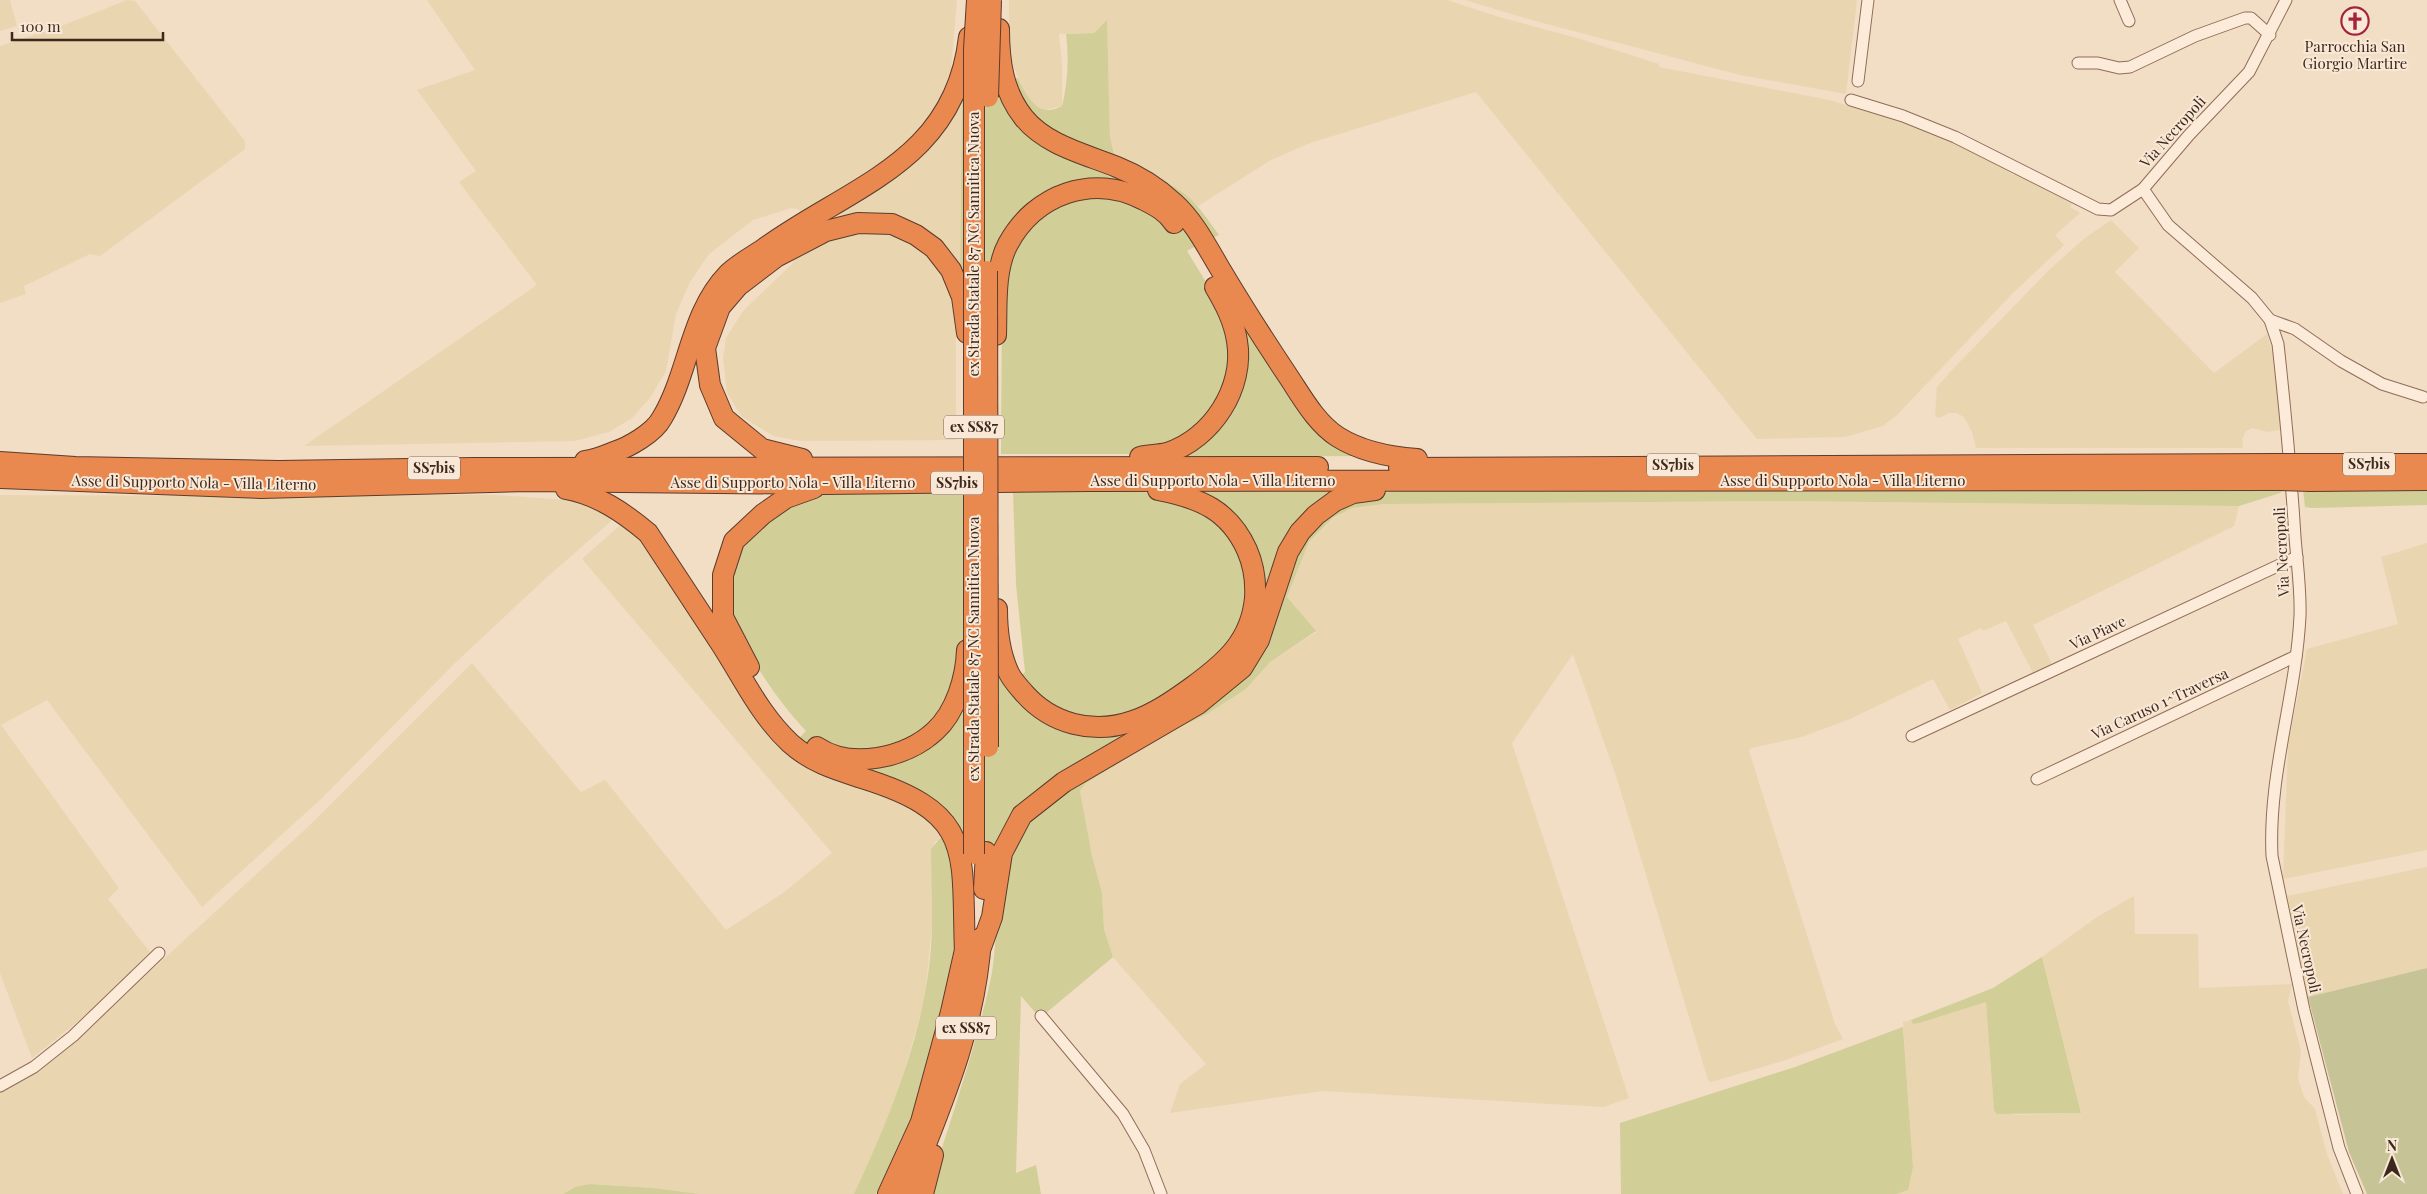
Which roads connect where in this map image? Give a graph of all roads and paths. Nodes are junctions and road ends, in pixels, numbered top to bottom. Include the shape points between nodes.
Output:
1 (973, 0) edge
2 (977, 0) edge
3 (991, 0) edge
4 (996, 0) edge
5 (1868, 0) edge
6 (2120, 0) edge
7 (2286, 0) edge
8 (2129, 21) dead end
9 (2270, 35) junction
10 (2078, 63) dead end
11 (1858, 81) dead end
12 (1851, 100) dead end
13 (2143, 189) junction
14 (780, 245) junction
15 (1199, 247) junction
16 (2270, 320) junction
17 (981, 372) junction
18 (2422, 397) dead end
19 (0, 462) edge
20 (2427, 464) edge
21 (1069, 466) junction
22 (1513, 466) junction
23 (868, 467) junction
24 (474, 468) junction
25 (2277, 472) junction
26 (2311, 473) junction
27 (0, 478) edge
28 (2427, 480) edge
29 (527, 481) junction
30 (1089, 481) junction
31 (1425, 481) junction
32 (825, 484) junction
33 (2296, 557) junction
34 (989, 566) junction
35 (974, 614) junction
36 (2296, 656) junction
37 (746, 674) junction
38 (1191, 698) junction
39 (1912, 736) dead end
40 (2037, 779) dead end
41 (980, 851) junction
42 (973, 952) junction
43 (159, 953) dead end
44 (1041, 1016) dead end
45 (952, 1078) junction
46 (0, 1086) edge
47 (888, 1194) edge
48 (906, 1194) edge
49 (924, 1194) edge
50 (1161, 1194) edge
51 (2358, 1194) edge

1 - 14 highway via 967,51 954,96 943,117 921,143 890,170
2 - 17 highway, ex Strada Statale 87 NC Sannitica Nuova / ex SS87, bridge via 974,49
3 - 17 highway, ex Strada Statale 87 NC Sannitica Nuova / ex SS87, bridge
4 - 15 highway via 999,57 1013,104 1026,120 1057,143 1119,168 1158,189 1185,215
5 - 11 street
6 - 8 street
7 - 9 street, Via Necropoli
9 - 10 street via 2251,18 2245,18 2195,36 2130,67 2119,68 2098,62
9 - 13 street, Via Necropoli via 2250,72
12 - 13 street via 1955,137 2089,206 2111,210
13 - 16 street, Via Necropoli via 2168,225 2252,298
14 - 17 highway, bridge via 858,223 892,224 916,235 934,248 951,270 962,297
14 - 23 highway via 720,307 705,348 710,385 724,418 762,449 798,458
14 - 24 highway via 728,274 710,297 662,420 631,446 590,460
15 - 17 highway, bridge via 1156,206 1127,192 1088,188 1070,191 1040,205 1015,231 1006,246 999,281 996,336
15 - 21 highway via 1228,309 1237,341 1235,379 1222,409 1199,435 1166,453 1096,459
15 - 22 highway via 1314,415 1337,436 1366,451 1403,458
16 - 18 street via 2295,328 2341,361 2382,384
16 - 33 street, Via Necropoli via 2278,344 2294,497
17 - 34 highway, ex Strada Statale 87 NC Sannitica Nuova / ex SS87, bridge
17 - 35 highway, ex Strada Statale 87 NC Sannitica Nuova / ex SS87, bridge
19 - 24 highway, Asse di Supporto Nola - Villa Literno / SS7bis via 75,467 279,471
20 - 26 highway, Asse di Supporto Nola - Villa Literno / SS7bis
21 - 22 highway, Asse di Supporto Nola - Villa Literno / SS7bis
21 - 23 highway, Asse di Supporto Nola - Villa Literno / SS7bis
22 - 25 highway, Asse di Supporto Nola - Villa Literno / SS7bis
23 - 24 highway, Asse di Supporto Nola - Villa Literno / SS7bis
25 - 26 highway, Asse di Supporto Nola - Villa Literno / SS7bis, bridge
25 - 31 highway, Asse di Supporto Nola - Villa Literno / SS7bis
26 - 28 highway, Asse di Supporto Nola - Villa Literno / SS7bis
27 - 29 highway, Asse di Supporto Nola - Villa Literno / SS7bis via 261,488
29 - 32 highway, Asse di Supporto Nola - Villa Literno / SS7bis
29 - 37 highway via 584,492 622,511 648,533
30 - 31 highway, Asse di Supporto Nola - Villa Literno / SS7bis
30 - 32 highway, Asse di Supporto Nola - Villa Literno / SS7bis
30 - 38 highway via 1186,496 1222,514 1241,537 1256,586 1250,626 1234,652
31 - 38 highway via 1353,494 1316,515 1288,552 1259,640 1242,668
32 - 37 highway via 786,498 734,541 723,575 723,617
33 - 36 street, Via Necropoli via 2300,613
33 - 39 street, Via Piave
34 - 38 highway, bridge via 997,632 1008,672 1031,701 1054,718 1089,728 1109,726 1133,721
34 - 41 highway, ex Strada Statale 87 NC Sannitica Nuova / ex SS87, bridge
35 - 37 highway, bridge via 964,675 949,713 936,731 907,750 885,756 841,757 820,749 799,734
35 - 41 highway, ex Strada Statale 87 NC Sannitica Nuova / ex SS87, bridge
36 - 40 street, Via Caruso 1^Traversa
36 - 51 street, Via Necropoli via 2279,754 2271,831 2272,856 2306,1019 2339,1148
37 - 41 highway via 760,708 774,726 810,758 920,800
38 - 41 highway via 1064,782
41 - 42 highway, ex Strada Statale 87 NC Sannitica Nuova / ex SS87
41 - 42 highway via 992,917
42 - 45 highway, ex Strada Statale 87 NC Sannitica Nuova / ex SS87 via 971,1010
42 - 47 highway, ex Strada Statale 87 NC Sannitica Nuova / ex SS87 via 921,1122
43 - 46 street via 73,1036 34,1067
44 - 50 street via 1123,1114 1144,1150
45 - 48 highway, ex Strada Statale 87 NC Sannitica Nuova / ex SS87
45 - 49 highway

